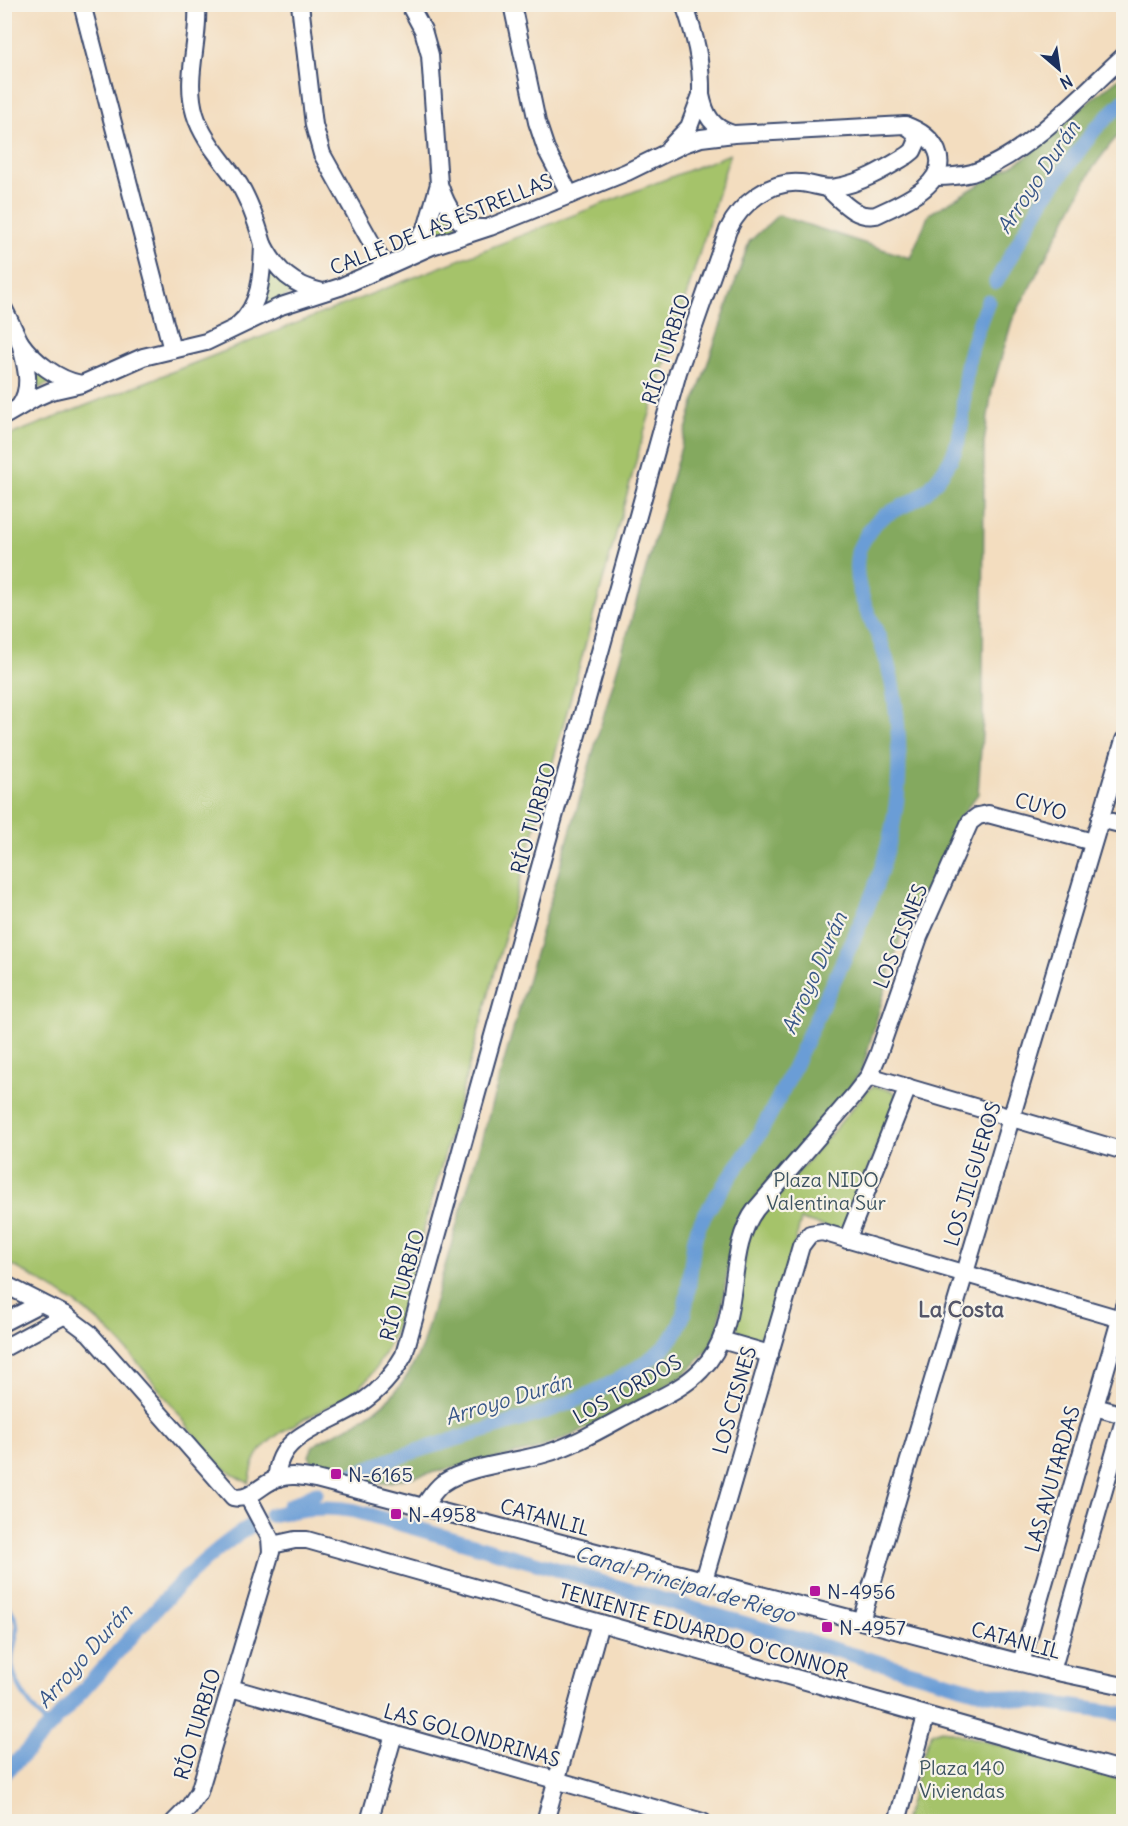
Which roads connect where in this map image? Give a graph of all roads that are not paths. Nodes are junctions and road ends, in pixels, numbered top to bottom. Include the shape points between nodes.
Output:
1 (82, 4) edge
2 (197, 4) edge
3 (300, 4) edge
4 (409, 4) edge
5 (512, 4) edge
6 (684, 4) edge
7 (1124, 56) edge
8 (701, 95) junction
9 (905, 125) junction
10 (734, 134) junction
11 (656, 159) junction
12 (935, 177) junction
13 (439, 184) junction
14 (827, 188) junction
15 (570, 195) junction
16 (490, 227) junction
17 (263, 244) junction
18 (406, 257) junction
19 (385, 267) junction
20 (324, 293) junction
21 (4, 309) edge
22 (232, 330) junction
23 (20, 342) junction
24 (172, 350) junction
25 (82, 384) junction
26 (19, 407) junction
27 (4, 416) edge
28 (1124, 740) edge
29 (978, 816) joint
30 (1100, 819) junction
31 (1124, 825) edge
32 (1093, 842) junction
33 (869, 1076) junction
34 (908, 1087) junction
35 (1011, 1118) junction
36 (1124, 1151) edge
37 (847, 1240) junction
38 (964, 1274) junction
39 (4, 1284) edge
40 (41, 1303) junction
41 (65, 1315) junction
42 (1122, 1315) edge
43 (4, 1322) edge
44 (721, 1340) junction
45 (4, 1348) edge
46 (770, 1354) junction
47 (1095, 1407) junction
48 (1124, 1415) edge
49 (1124, 1420) edge
50 (277, 1478) junction
51 (248, 1497) junction
52 (423, 1508) junction
53 (272, 1545) junction
54 (704, 1580) junction
55 (861, 1621) junction
56 (600, 1623) junction
57 (1021, 1663) junction
58 (1052, 1671) junction
59 (1124, 1686) edge
60 (231, 1688) junction
61 (926, 1716) junction
62 (394, 1734) junction
63 (1124, 1771) edge
64 (556, 1780) junction
65 (174, 1821) edge
66 (369, 1821) edge
67 (545, 1821) edge
68 (703, 1821) edge
69 (897, 1821) edge

1 - 24 street
2 - 17 street via 190,84 196,117 245,195
3 - 19 street via 317,141
4 - 13 street via 423,30 430,55
5 - 15 street via 537,122
6 - 8 street via 698,46
7 - 12 street via 1049,125 1010,154 971,173
8 - 10 street via 713,124
8 - 11 street via 689,127
9 - 10 street, CALLE DE LAS ESTRELLAS
9 - 12 street via 917,129 932,143 939,160
9 - 14 street via 918,140 913,151 868,177
10 - 11 street, CALLE DE LAS ESTRELLAS via 701,138
11 - 15 street, CALLE DE LAS ESTRELLAS
12 - 14 street via 924,189 868,217 857,213
13 - 16 street via 447,205 461,222 472,228
13 - 18 street via 427,226
14 - 50 street, RÍO TURBIO via 798,182 777,186 746,204 728,230 678,372 404,1355 375,1393 293,1442 281,1455
15 - 16 street, CALLE DE LAS ESTRELLAS
16 - 18 street, CALLE DE LAS ESTRELLAS
17 - 20 street via 283,275
17 - 22 street via 258,295 248,315
18 - 19 street, CALLE DE LAS ESTRELLAS
19 - 20 street, CALLE DE LAS ESTRELLAS
20 - 22 street, CALLE DE LAS ESTRELLAS via 282,306
21 - 23 street
22 - 24 street, CALLE DE LAS ESTRELLAS via 206,342
23 - 25 street via 30,355 59,376
23 - 26 street via 28,381 26,396
24 - 25 street, CALLE DE LAS ESTRELLAS via 136,359
25 - 26 street, CALLE DE LAS ESTRELLAS via 51,392
26 - 27 street, CALLE DE LAS ESTRELLAS
28 - 30 street, LOS JILGUEROS
29 - 32 street, CUYO via 993,814
29 - 33 street, LOS CISNES via 967,828 919,937
30 - 31 street
30 - 32 street, LOS JILGUEROS
32 - 35 street, LOS JILGUEROS
33 - 34 street
33 - 44 street, LOS TORDOS via 750,1218
34 - 35 street
34 - 37 street
35 - 36 street
35 - 38 street, LOS JILGUEROS
37 - 38 street
37 - 46 street, LOS CISNES via 822,1232 810,1234 801,1246
38 - 42 street
38 - 55 street, LOS JILGUEROS
39 - 40 street
40 - 41 street
40 - 43 street
41 - 45 street
41 - 51 street via 95,1340 229,1495 238,1499
42 - 47 street, LAS AVUTARDAS
44 - 46 street
44 - 52 street, LOS TORDOS via 707,1363 680,1387 557,1450 449,1479 436,1489
46 - 54 street, LOS CISNES
47 - 48 street
47 - 57 street, LAS AVUTARDAS
49 - 58 street
50 - 51 street
50 - 52 street, CATANLIL via 316,1479
51 - 53 street
52 - 54 street, CATANLIL
53 - 56 street, TENIENTE EDUARDO O'CONNOR via 307,1540
53 - 60 street, RÍO TURBIO
54 - 55 street, CATANLIL
55 - 57 street, CATANLIL
56 - 61 street, TENIENTE EDUARDO O'CONNOR
56 - 64 street
57 - 58 street, CATANLIL
58 - 59 street, CATANLIL
60 - 62 street, LAS GOLONDRINAS
60 - 65 street, RÍO TURBIO via 199,1792
61 - 63 street, TENIENTE EDUARDO O'CONNOR
61 - 69 street
62 - 64 street, LAS GOLONDRINAS
62 - 66 street
64 - 67 street
64 - 68 street, LAS GOLONDRINAS

